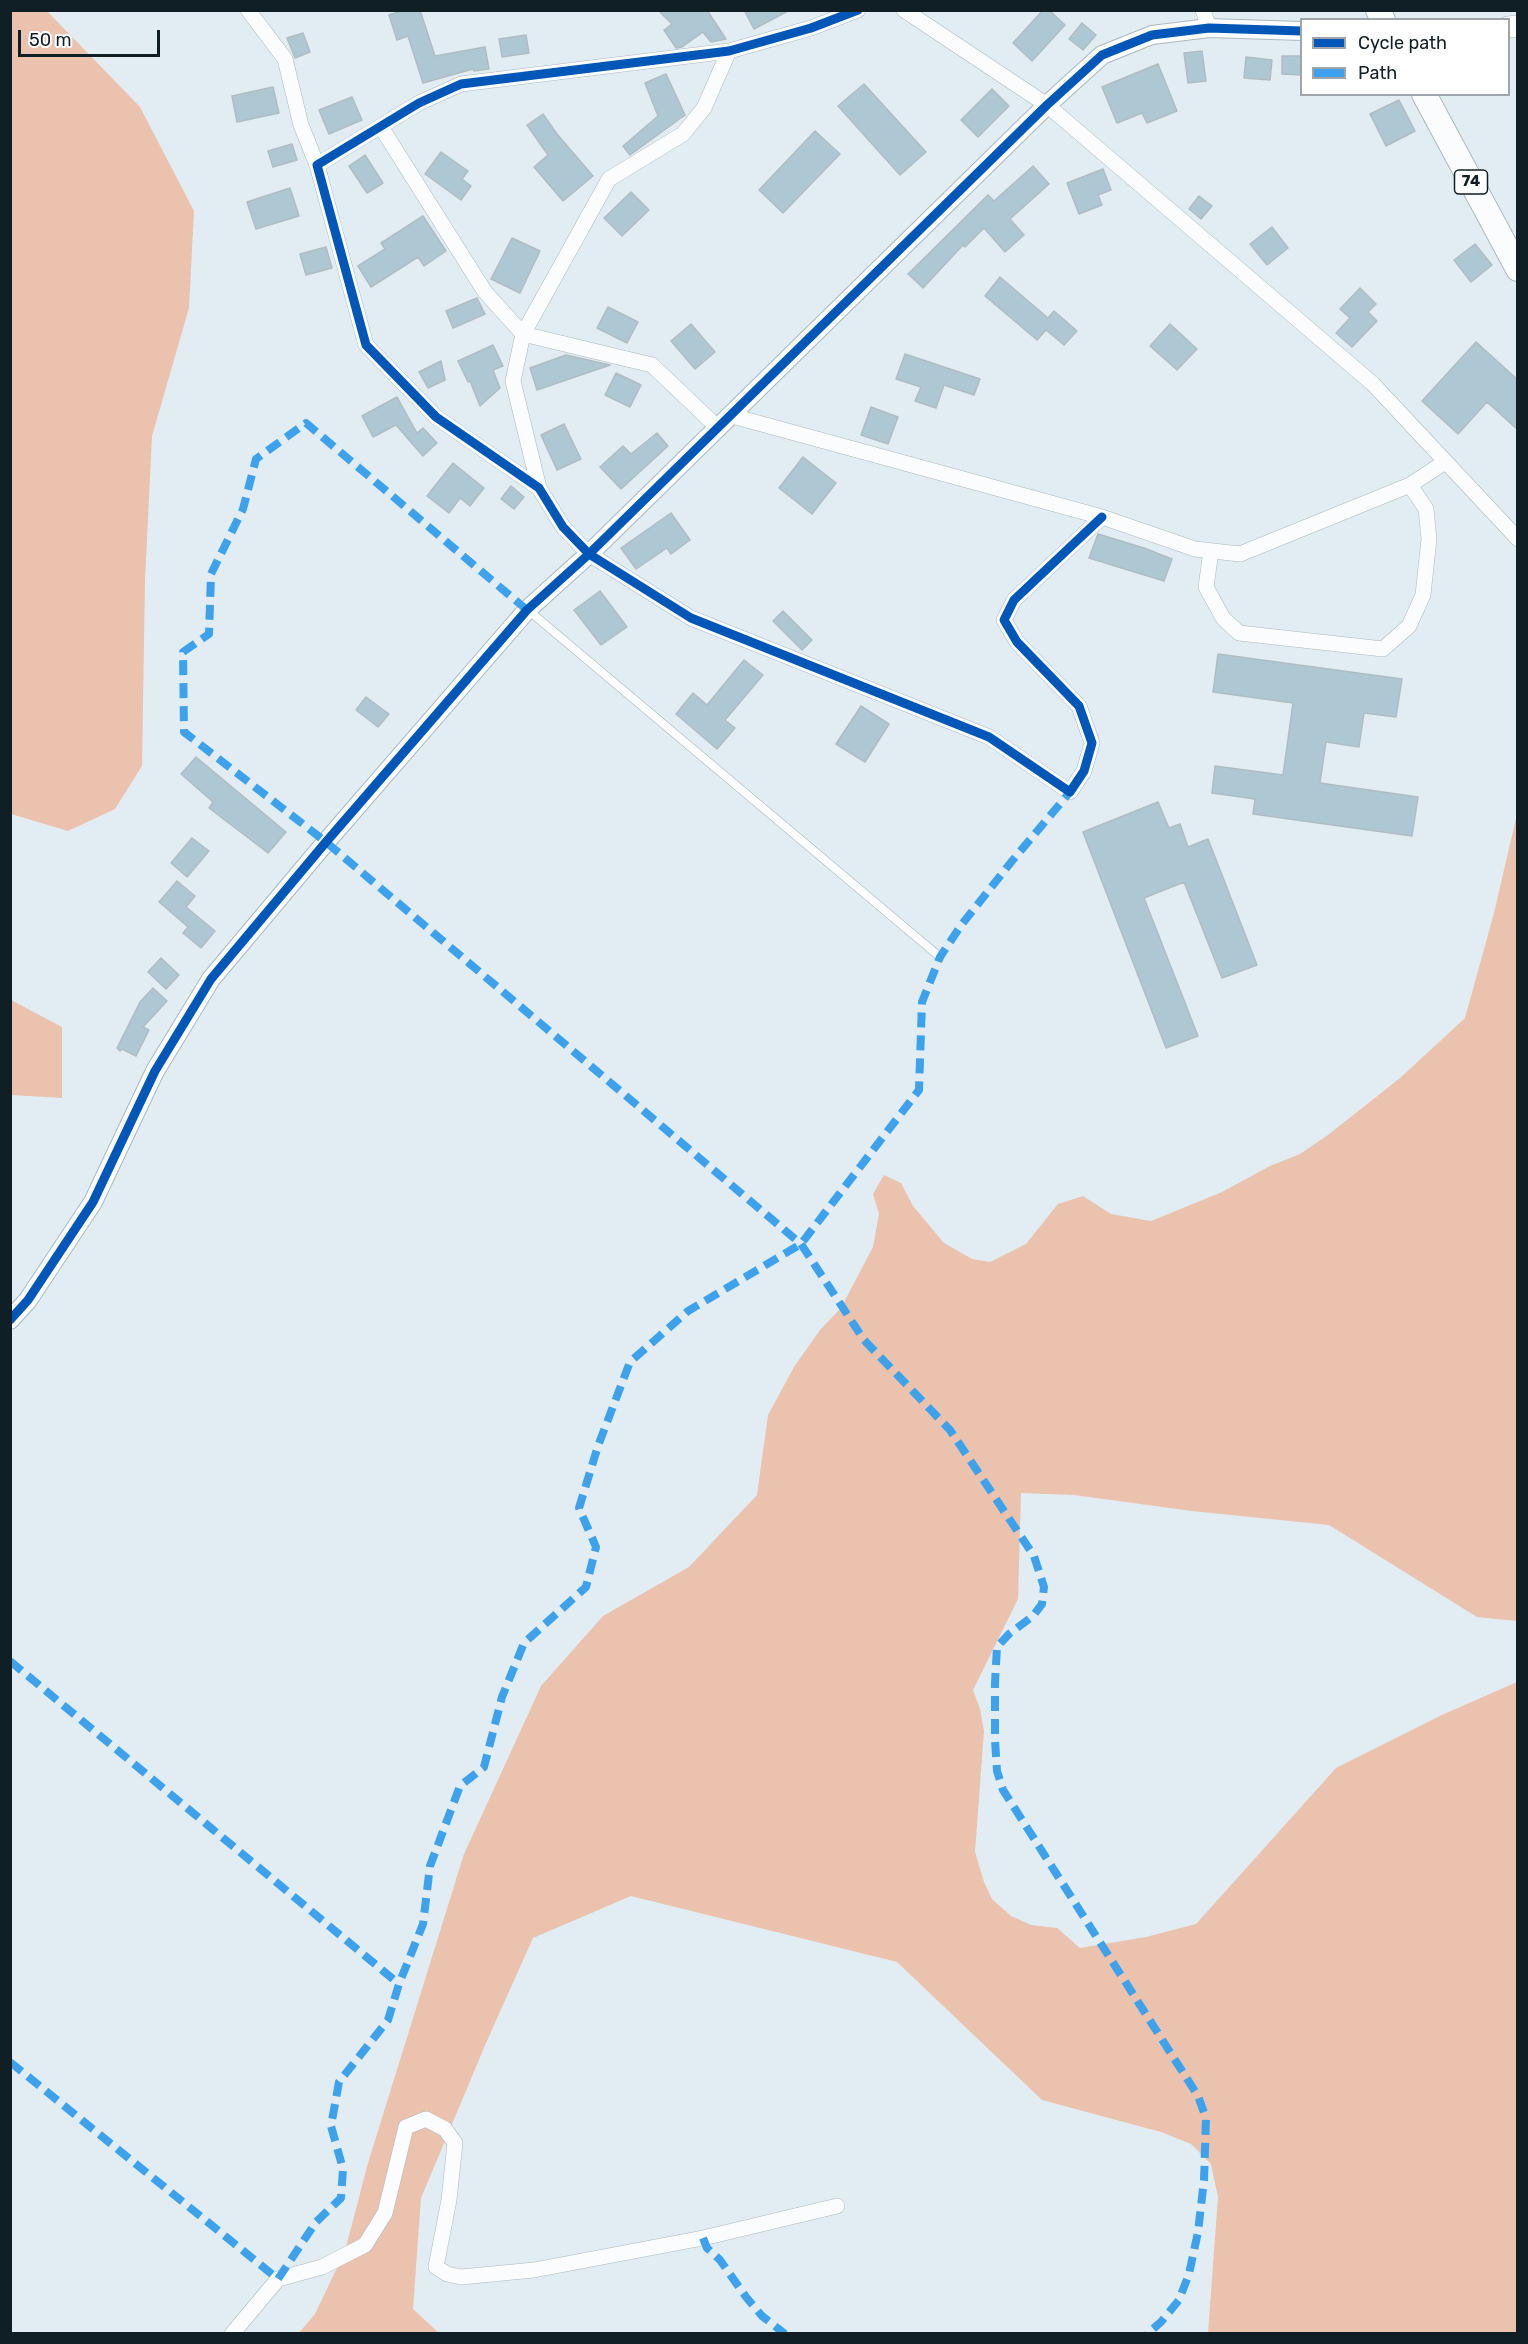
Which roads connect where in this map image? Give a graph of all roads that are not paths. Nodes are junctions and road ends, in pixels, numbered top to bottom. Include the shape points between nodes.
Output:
1 (248, 10) edge
2 (858, 10) edge
3 (904, 10) edge
4 (1203, 10) edge
5 (1209, 28) junction
6 (1300, 31) edge
7 (729, 51) junction
8 (1425, 96) edge
9 (1047, 105) junction
10 (381, 127) junction
11 (317, 165) junction
12 (1518, 269) edge
13 (523, 334) junction
14 (723, 421) junction
15 (1445, 462) junction
16 (1410, 485) junction
17 (539, 488) junction
18 (1102, 517) junction
19 (1518, 539) edge
20 (1211, 551) junction
21 (589, 554) junction
22 (527, 609) junction
23 (940, 957) dead end
24 (10, 1320) edge
25 (837, 2206) dead end
26 (232, 2334) edge

1 - 11 street via 285,59 301,125
2 - 7 street
3 - 9 street
4 - 5 street
5 - 6 street
5 - 9 street via 1152,35 1101,55
7 - 10 street via 461,84 419,103
7 - 13 street via 704,108 683,134 609,179
8 - 12 main road, 74
9 - 14 street
9 - 15 street via 1373,384
10 - 11 street
10 - 13 street via 485,292
11 - 17 street via 366,345 436,417
13 - 14 street via 652,365
13 - 17 street via 513,381
14 - 18 street
14 - 21 street
15 - 16 street
15 - 19 street
16 - 20 street via 1240,554
16 - 20 street via 1426,509 1429,540 1423,595 1409,626 1383,650 1239,633 1223,618 1206,587
17 - 21 street via 562,527
18 - 20 street
18 - 21 street via 1014,600 1004,620 1017,642 1079,706 1092,743 1084,771 1070,792 989,737 691,618
21 - 22 street
22 - 23 lane
22 - 24 street via 212,979 155,1071 93,1202 28,1300
25 - 26 street via 534,2270 461,2277 436,2267 455,2143 445,2128 426,2119 406,2127 385,2214 365,2245 322,2267 278,2279

